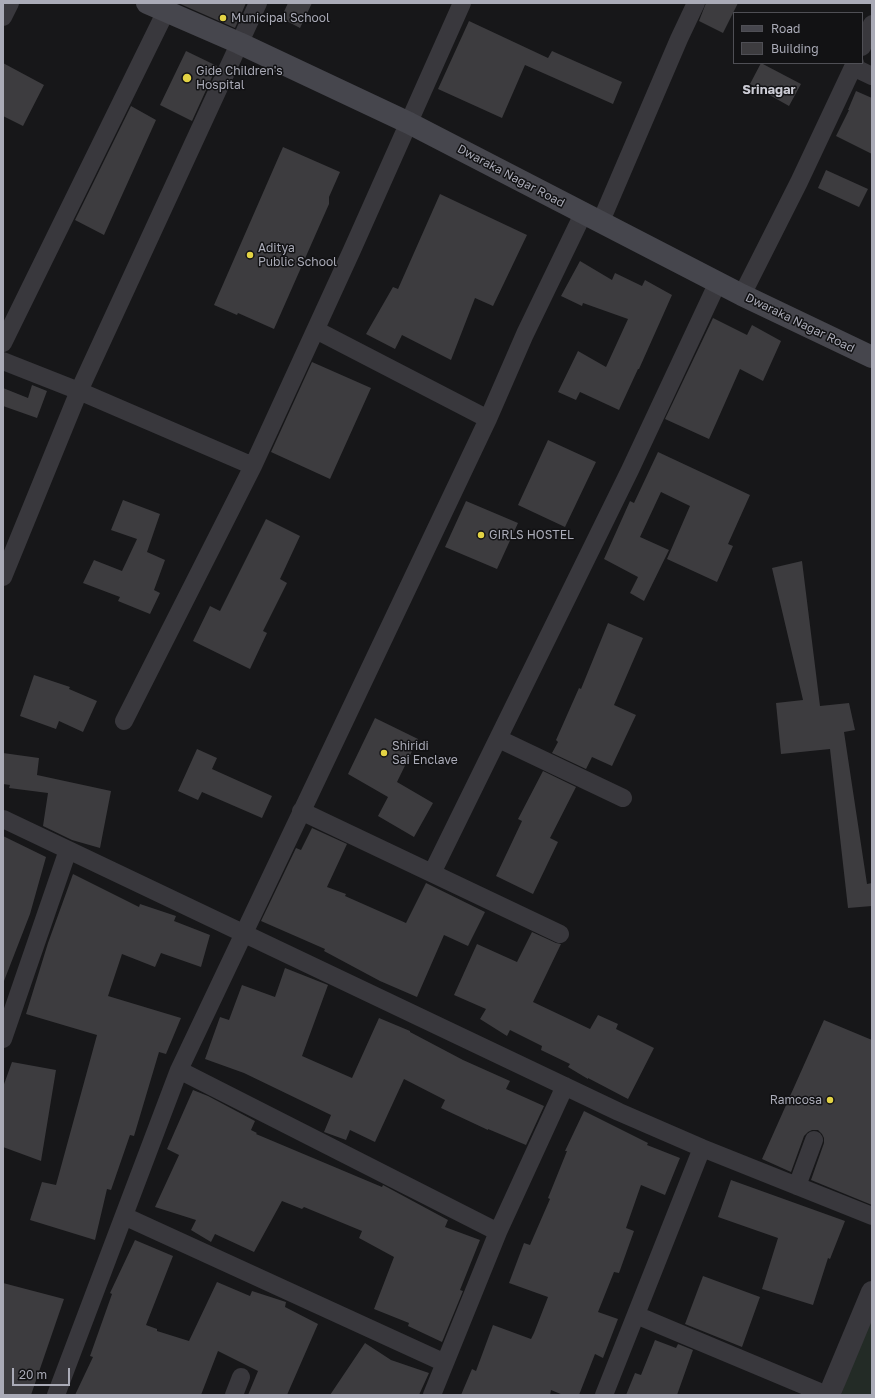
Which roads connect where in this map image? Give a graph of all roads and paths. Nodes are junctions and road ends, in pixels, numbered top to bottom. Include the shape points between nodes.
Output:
1 (10, 3) edge
2 (258, 3) edge
3 (462, 3) edge
4 (696, 3) edge
5 (156, 7) edge
6 (3, 17) edge
7 (872, 24) edge
8 (239, 44) junction
9 (863, 44) edge
10 (854, 65) edge
11 (872, 76) edge
12 (409, 123) junction
13 (592, 217) junction
14 (718, 282) junction
15 (742, 295) junction
16 (316, 330) junction
17 (3, 343) edge
18 (872, 357) edge
19 (3, 361) edge
20 (79, 391) junction
21 (488, 419) junction
22 (253, 466) junction
23 (8, 548) edge
24 (3, 577) edge
25 (124, 721) dead end
26 (499, 738) junction
27 (623, 798) dead end
28 (302, 811) junction
29 (3, 819) edge
30 (68, 850) junction
31 (432, 873) junction
32 (244, 934) junction
33 (560, 934) dead end
34 (3, 1038) edge
35 (179, 1070) junction
36 (565, 1086) junction
37 (814, 1140) dead end
38 (702, 1148) junction
39 (797, 1186) junction
40 (124, 1216) junction
41 (872, 1216) edge
42 (498, 1232) junction
43 (872, 1292) edge
44 (636, 1315) junction
45 (445, 1363) junction
46 (241, 1377) dead end
47 (56, 1395) edge
48 (234, 1395) edge
49 (432, 1395) edge
50 (604, 1395) edge
51 (828, 1395) edge

1 - 6 street
2 - 8 street
3 - 12 street
4 - 13 street
5 - 8 main road, Dwaraka Nagar Road
5 - 17 street
7 - 9 street
8 - 12 main road, Dwaraka Nagar Road
8 - 20 street
10 - 11 street
10 - 15 street
12 - 13 main road, Dwaraka Nagar Road
12 - 16 street
13 - 14 main road, Dwaraka Nagar Road
13 - 21 street via 525,334
14 - 15 main road, Dwaraka Nagar Road
14 - 26 street via 627,477
15 - 18 main road, Dwaraka Nagar Road
16 - 21 street
16 - 22 street
19 - 20 street
20 - 22 street
20 - 23 street
21 - 28 street
22 - 25 street
23 - 24 street
26 - 27 street
26 - 31 street
28 - 31 street
28 - 32 street
29 - 30 street
30 - 32 street
30 - 34 street
31 - 33 street
32 - 35 street
32 - 36 street
35 - 40 street
35 - 42 street
36 - 38 street
36 - 42 street
37 - 39 street
38 - 39 street
38 - 44 street
39 - 41 street
40 - 45 street
40 - 47 street
42 - 45 street
43 - 51 street
44 - 50 street
44 - 51 street
45 - 49 street
46 - 48 street

